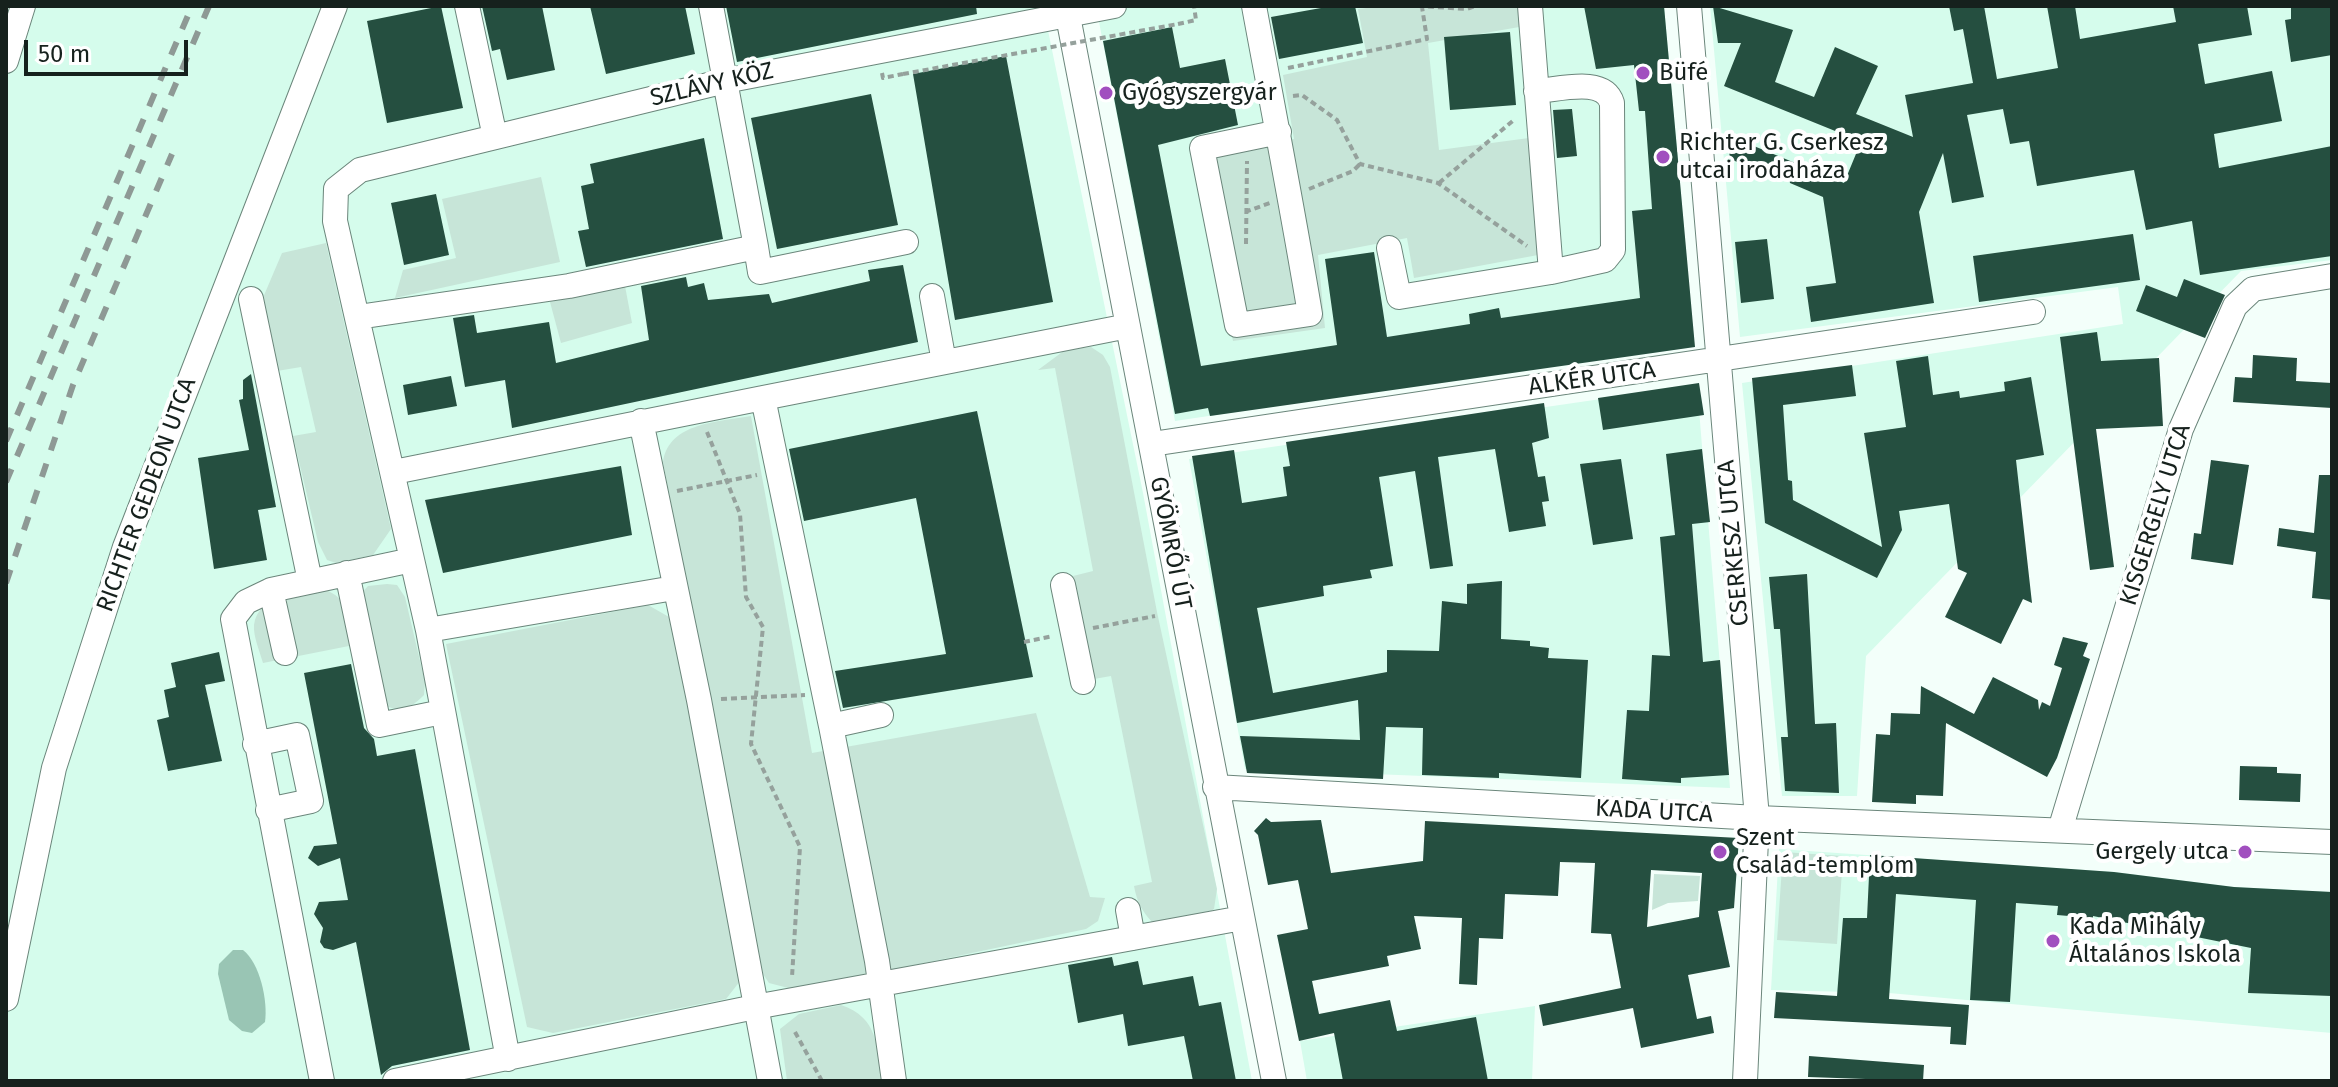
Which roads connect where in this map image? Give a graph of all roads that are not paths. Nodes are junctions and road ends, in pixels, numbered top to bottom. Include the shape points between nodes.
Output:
1 (23, 6) edge
2 (335, 6) edge
3 (467, 6) edge
4 (711, 6) edge
5 (1114, 6) edge
6 (1254, 6) edge
7 (1530, 6) edge
8 (1689, 6) edge
9 (1067, 10) edge
10 (6, 61) edge
11 (725, 81) junction
12 (1537, 95) junction
13 (1279, 132) junction
14 (495, 137) junction
15 (906, 242) dead end
16 (756, 247) junction
17 (1389, 248) dead end
18 (1551, 272) junction
19 (2332, 276) edge
20 (932, 296) dead end
21 (251, 299) dead end
22 (2033, 312) dead end
23 (358, 317) junction
24 (1128, 326) junction
25 (1719, 360) junction
26 (944, 362) junction
27 (763, 398) junction
28 (641, 421) junction
29 (1152, 444) junction
30 (394, 472) junction
31 (412, 560) junction
32 (347, 573) junction
33 (310, 581) junction
34 (1063, 585) dead end
35 (674, 588) junction
36 (271, 590) junction
37 (428, 630) junction
38 (285, 653) dead end
39 (1083, 682) dead end
40 (442, 712) junction
41 (881, 715) dead end
42 (831, 726) junction
43 (255, 744) junction
44 (1215, 787) junction
45 (268, 810) junction
46 (1757, 818) junction
47 (2060, 830) junction
48 (2332, 842) edge
49 (1128, 910) dead end
50 (1242, 918) junction
51 (1133, 938) junction
52 (881, 984) junction
53 (6, 999) edge
54 (755, 1007) junction
55 (508, 1059) junction
56 (322, 1081) edge
57 (395, 1081) edge
58 (770, 1081) edge
59 (894, 1081) edge
60 (1274, 1081) edge
61 (1745, 1081) edge

1 - 10 street
2 - 53 street, RICHTER GEDEON UTCA via 125,547 54,768
3 - 14 street
4 - 11 street
5 - 9 street, SZLÁVY KÖZ
6 - 13 street
7 - 12 street
8 - 25 street, CSERKESZ UTCA
9 - 11 street, SZLÁVY KÖZ
9 - 24 street, GYÖMRŐI ÚT
11 - 14 street, SZLÁVY KÖZ
11 - 16 street
12 - 18 street
12 - 18 street via 1599,88 1612,103 1613,250 1605,260
13 - 13 street via 1310,314 1237,325 1202,148
14 - 23 street, SZLÁVY KÖZ via 360,170 336,189 335,221
15 - 16 street via 760,272
16 - 23 street via 569,286
17 - 18 street via 1399,297
19 - 47 street, KISGERGELY UTCA via 2253,289 2235,306 2181,429
20 - 26 street
21 - 33 street
22 - 25 street, ALKÉR UTCA
23 - 30 street
24 - 26 street
24 - 29 street, GYÖMRŐI ÚT
25 - 29 street, ALKÉR UTCA
25 - 46 street, CSERKESZ UTCA
26 - 27 street
27 - 28 street
27 - 42 street
28 - 30 street
28 - 35 street
29 - 44 street, GYÖMRŐI ÚT
30 - 31 street
31 - 32 street
31 - 37 street
32 - 33 street
32 - 40 street via 379,725
33 - 36 street
34 - 39 street
35 - 37 street
35 - 54 street
36 - 38 street
36 - 43 street via 246,602 233,619
37 - 40 street
40 - 55 street
41 - 42 street
42 - 52 street
43 - 45 street
43 - 45 street via 297,735 311,801
44 - 46 street, KADA UTCA
44 - 50 street, GYÖMRŐI ÚT
45 - 56 street
46 - 47 street, KADA UTCA
46 - 61 street, CSERKESZ UTCA
47 - 48 street, KADA UTCA
49 - 51 street
50 - 51 street
50 - 60 street, GYÖMRŐI ÚT
51 - 52 street
52 - 54 street
52 - 59 street
54 - 55 street
54 - 58 street
55 - 57 street

